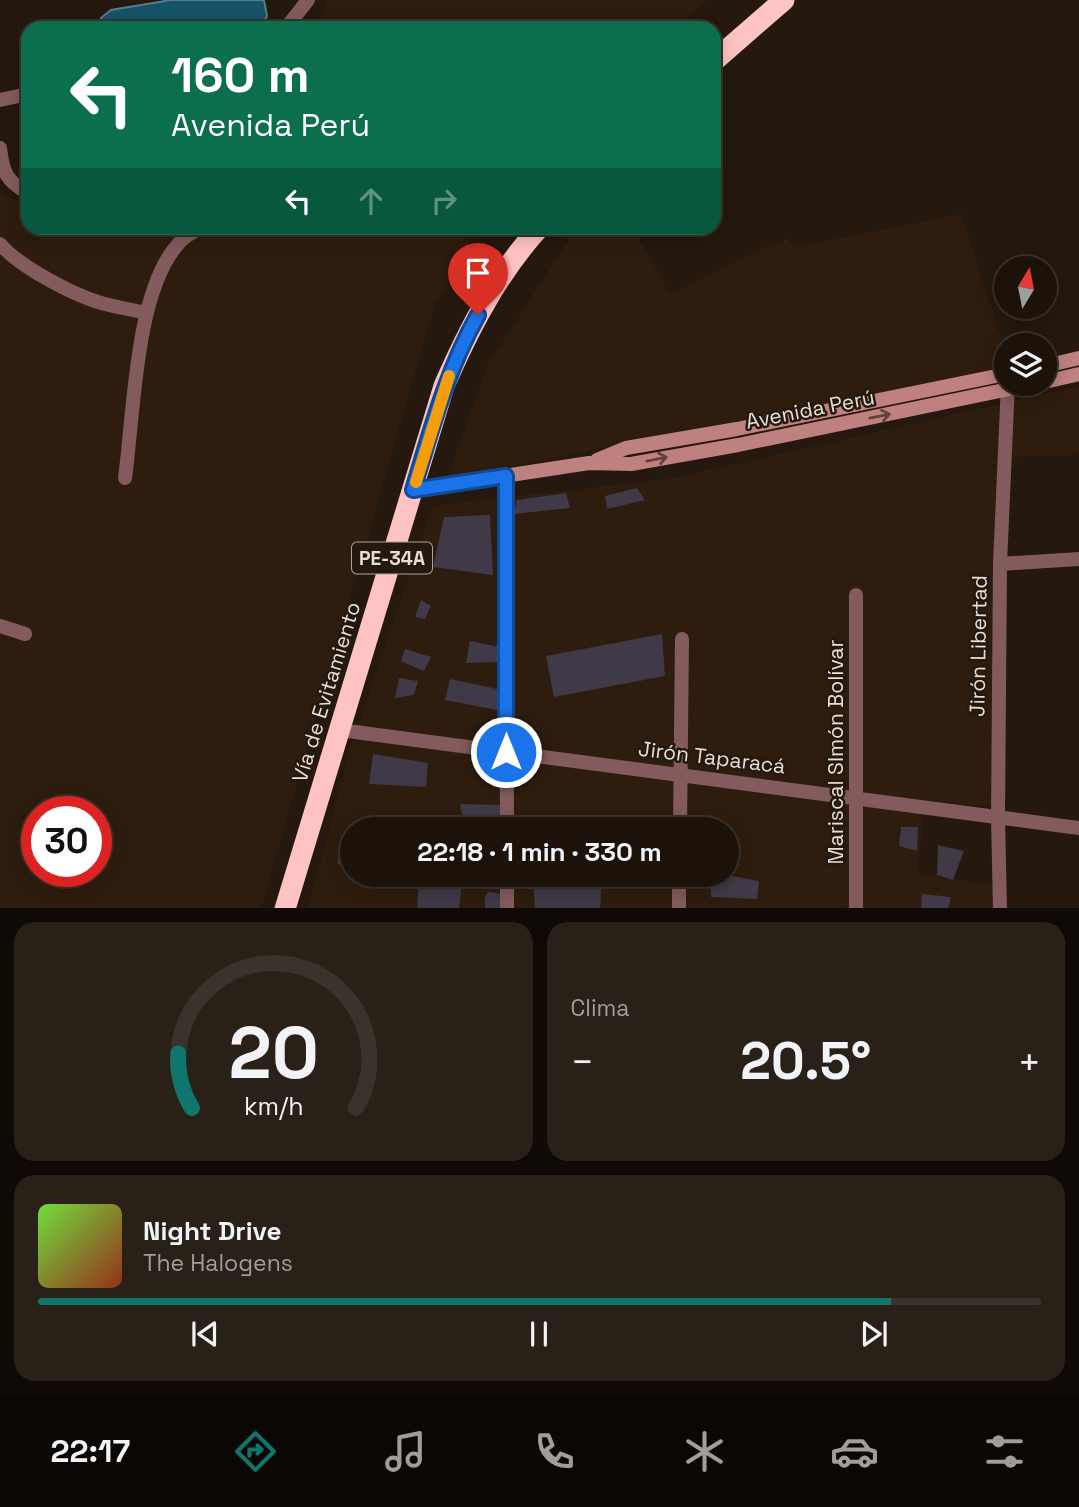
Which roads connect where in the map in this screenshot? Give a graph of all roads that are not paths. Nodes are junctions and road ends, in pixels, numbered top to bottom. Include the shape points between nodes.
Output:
1 (308, 0) edge
2 (784, 0) edge
3 (292, 21) edge
4 (721, 55) edge
5 (21, 96) edge
6 (0, 100) edge
7 (0, 148) edge
8 (21, 189) edge
9 (190, 235) edge
10 (533, 235) edge
11 (0, 244) edge
12 (146, 313) junction
13 (1079, 358) edge
14 (1057, 363) edge
15 (1079, 374) edge
16 (994, 376) edge
17 (1057, 379) edge
18 (994, 390) edge
19 (1008, 396) edge
20 (589, 463) junction
21 (506, 476) junction
22 (125, 478) dead end
23 (413, 490) junction
24 (1079, 559) edge
25 (1000, 564) junction
26 (856, 595) dead end
27 (0, 626) edge
28 (25, 634) dead end
29 (682, 639) dead end
30 (340, 730) junction
31 (506, 752) junction
32 (680, 775) junction
33 (856, 797) junction
34 (507, 817) edge
35 (680, 817) edge
36 (998, 817) junction
37 (1079, 828) edge
38 (507, 887) edge
39 (679, 887) edge
40 (285, 908) edge
41 (507, 908) edge
42 (679, 908) edge
43 (856, 908) edge
44 (1000, 908) edge

1 - 3 street
2 - 4 highway
5 - 6 street
7 - 8 street via 3,168 12,184
9 - 12 street via 166,261
10 - 23 highway, Vía de Evitamiento / PE-34A via 465,338 444,386
11 - 12 street via 77,294
12 - 22 street
13 - 14 main road
15 - 17 main road
16 - 20 main road, Avenida Perú via 626,448
20 -> 18 main road, Avenida Perú via 631,464
19 - 25 street, Jirón Libertad
20 - 21 main road, Avenida Perú
21 - 23 main road, Avenida Perú
21 - 31 street
23 - 30 highway, Vía de Evitamiento / PE-34A
24 - 25 street
25 - 36 street, Jirón Libertad
26 - 33 street, Mariscal SImón Bolívar
27 - 28 street
29 - 32 street
30 - 31 street, Jirón Taparacá
30 - 40 highway, Vía de Evitamiento / PE-34A
31 - 32 street, Jirón Taparacá
31 - 34 street
32 - 33 street, Jirón Taparacá
32 - 35 street
33 - 36 street, Jirón Taparacá
33 - 43 street, Mariscal SImón Bolívar
36 - 37 street, Jirón Taparacá
36 - 44 street, Jirón Libertad
38 - 41 street
39 - 42 street

